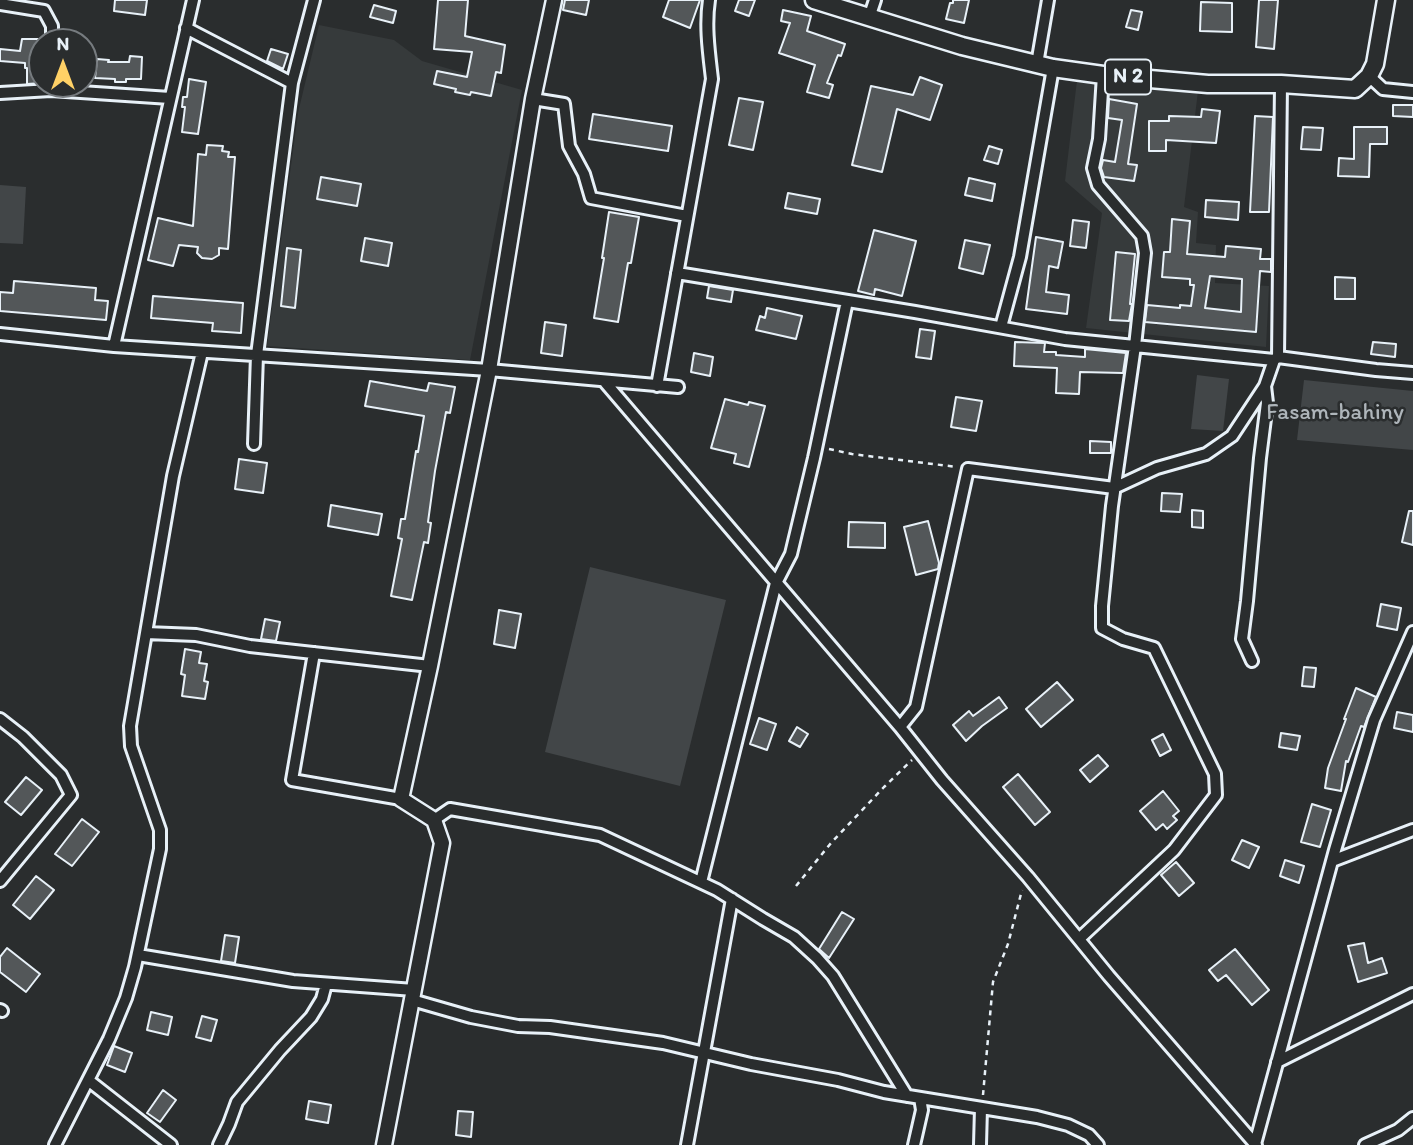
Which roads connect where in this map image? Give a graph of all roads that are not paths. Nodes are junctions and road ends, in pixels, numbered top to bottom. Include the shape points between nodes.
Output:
1 (193, 0) edge
2 (314, 0) edge
3 (554, 0) edge
4 (709, 0) edge
5 (814, 0) edge
6 (875, 0) edge
7 (1048, 0) edge
8 (1386, 0) edge
9 (0, 4) edge
10 (45, 6) edge
11 (869, 19) junction
12 (52, 28) edge
13 (186, 28) junction
14 (1037, 64) junction
15 (1053, 68) junction
16 (1102, 75) junction
17 (1369, 76) junction
18 (292, 83) junction
19 (1281, 84) junction
20 (28, 90) edge
21 (98, 91) edge
22 (1413, 92) edge
23 (0, 93) edge
24 (170, 98) junction
25 (533, 99) junction
26 (687, 216) junction
27 (677, 273) junction
28 (847, 301) junction
29 (1001, 327) junction
30 (0, 334) edge
31 (114, 346) junction
32 (1135, 346) junction
33 (202, 352) junction
34 (257, 355) junction
35 (1276, 358) junction
36 (489, 370) junction
37 (1413, 373) edge
38 (604, 381) junction
39 (657, 386) junction
40 (1265, 386) junction
41 (678, 387) dead end
42 (254, 444) dead end
43 (1114, 488) junction
44 (776, 583) junction
45 (1413, 632) edge
46 (145, 633) junction
47 (314, 653) junction
48 (1252, 661) dead end
49 (430, 666) junction
50 (0, 719) edge
51 (900, 727) junction
52 (401, 799) junction
53 (434, 820) junction
54 (1413, 830) edge
55 (1332, 861) junction
56 (0, 881) edge
57 (701, 882) junction
58 (732, 899) junction
59 (1079, 939) junction
60 (138, 955) junction
61 (326, 984) junction
62 (1413, 994) edge
63 (413, 995) junction
64 (704, 1054) junction
65 (1277, 1062) junction
66 (88, 1080) junction
67 (907, 1096) junction
68 (920, 1098) junction
69 (981, 1108) junction
70 (1413, 1118) edge
71 (1255, 1144) edge
72 (55, 1145) edge
73 (172, 1145) edge
74 (219, 1145) edge
75 (384, 1145) edge
76 (687, 1145) edge
77 (914, 1145) edge
78 (980, 1145) edge
79 (1098, 1145) edge
80 (1365, 1145) edge

1 - 13 street
2 - 18 street
3 - 25 street
4 - 26 street via 712,79
5 - 11 main road, N 2
6 - 11 street
7 - 14 street
8 - 17 main road
9 - 10 street
10 - 12 street
11 - 14 main road, N 2
13 - 18 street
13 - 24 street
14 - 15 main road, N 2
15 - 16 main road, N 2
15 - 29 street via 1020,257
16 - 19 main road, N 2 via 1208,84
16 - 32 street via 1093,168 1098,184 1142,236 1145,253
17 - 19 main road, N 2 via 1355,89
17 - 22 street via 1383,89
18 - 34 street
19 - 35 street
20 - 23 street
21 - 24 street
24 - 31 street
25 - 26 street via 565,104 569,146 591,198
25 - 36 street
26 - 27 street
27 - 28 street
27 - 39 street
28 - 29 street
28 - 44 street via 791,554
29 - 32 street
30 - 31 street
31 - 33 street
32 - 35 street
32 - 43 street
33 - 34 street
33 - 46 street via 173,476
34 - 36 street
34 - 42 street
35 - 37 street
35 - 40 street
36 - 38 street
36 - 49 street
38 - 39 street
38 - 44 street
39 - 41 street
40 - 43 street via 1224,442 1206,454 1157,468
40 - 48 street via 1268,403 1242,639
43 - 51 street via 968,469 916,707
43 - 59 street via 1102,628 1154,648 1215,774 1216,795 1174,850
44 - 51 street
44 - 57 street
45 - 55 street via 1374,720
46 - 47 street via 196,635
46 - 60 street via 131,746 160,830 160,849
47 - 49 street
47 - 52 street via 292,780
49 - 52 street
50 - 56 street via 61,775 71,795
51 - 59 street
52 - 53 street
53 - 57 street via 450,809 600,835
53 - 63 street via 442,843
54 - 55 street
55 - 65 street
57 - 58 street
58 - 64 street
58 - 67 street via 794,937 833,976
59 - 71 street
60 - 61 street
60 - 66 street via 126,998
61 - 63 street
61 - 74 street via 312,1017 237,1102
62 - 65 street
63 - 64 street via 471,1017 663,1043
63 - 75 street
64 - 67 street
64 - 76 street
65 - 71 street
66 - 72 street
66 - 73 street
67 - 68 street
68 - 69 street
68 - 77 street via 922,1110
69 - 78 street
69 - 79 street via 1068,1125
70 - 80 street

